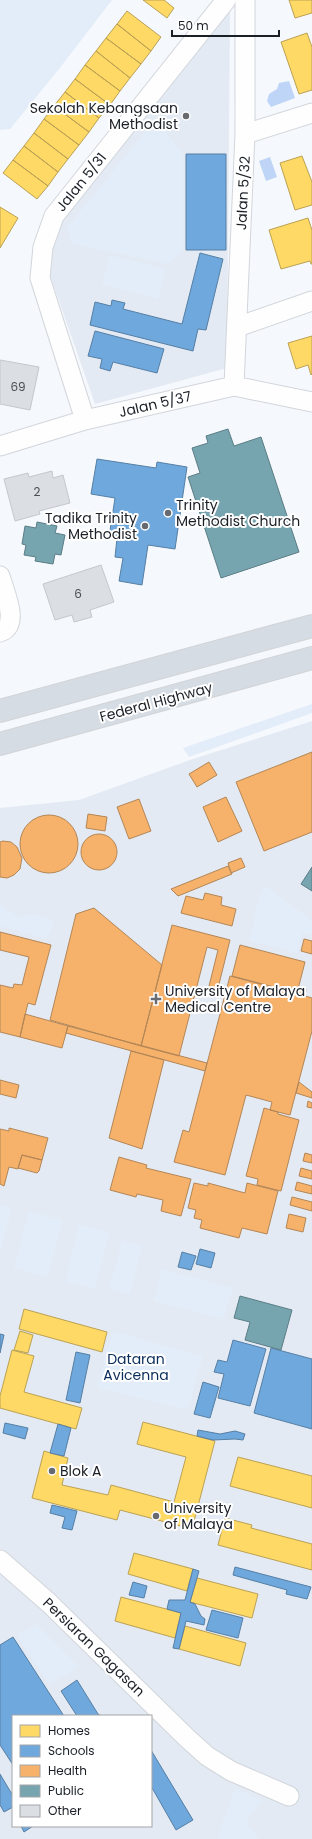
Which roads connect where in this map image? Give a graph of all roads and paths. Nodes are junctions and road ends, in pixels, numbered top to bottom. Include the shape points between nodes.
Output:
1 (226, 0) edge
2 (245, 0) edge
3 (312, 113) edge
4 (245, 134) junction
5 (312, 300) edge
6 (237, 327) junction
7 (234, 386) junction
8 (312, 402) edge
9 (85, 420) junction
10 (0, 446) edge
11 (0, 576) edge
12 (312, 626) edge
13 (0, 632) edge
14 (312, 658) edge
15 (0, 712) edge
16 (0, 744) edge
17 (0, 1560) edge
18 (289, 1796) dead end

1 - 9 street, Jalan 5/31 via 54,216 49,229 43,248 40,278
2 - 4 street, Jalan 5/32
3 - 4 street
4 - 6 street, Jalan 5/32
5 - 6 street
6 - 7 street, Jalan 5/32
7 - 8 street, Jalan 5/37
7 - 9 street, Jalan 5/37
9 - 10 street, Jalan 5/37
11 - 13 street via 11,617 6,630
12 - 15 highway
14 - 16 highway, Federal Highway
17 - 18 street, Persiaran Gagasan via 49,1603 208,1756 231,1771

